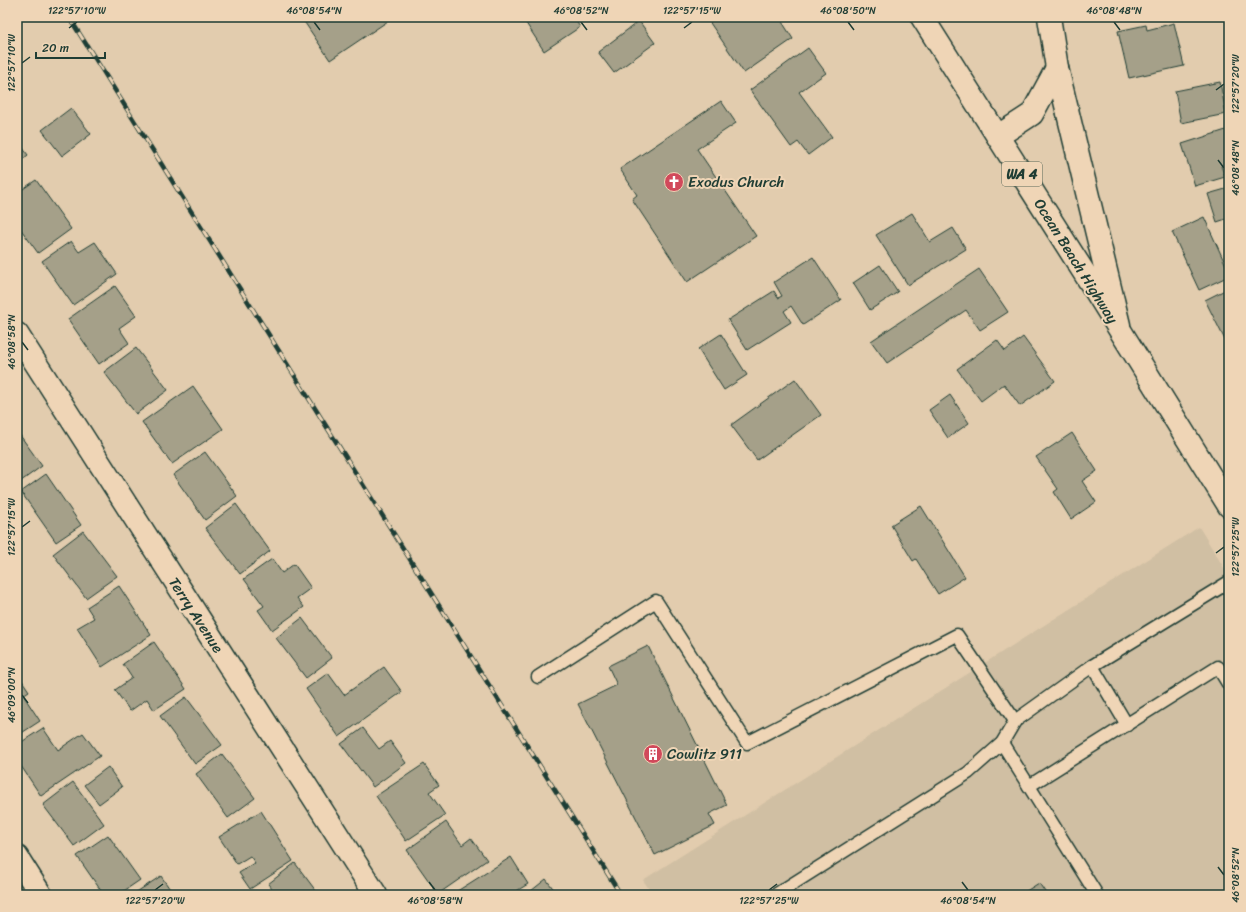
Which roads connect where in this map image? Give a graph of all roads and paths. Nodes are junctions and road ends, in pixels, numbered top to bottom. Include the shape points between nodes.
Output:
1 (922, 17) edge
2 (1049, 17) edge
3 (1058, 68) junction
4 (998, 136) junction
5 (1120, 332) junction
6 (17, 334) edge
7 (1229, 506) edge
8 (1229, 582) edge
9 (1092, 666) junction
10 (538, 676) dead end
11 (1229, 685) edge
12 (1015, 721) junction
13 (1127, 725) junction
14 (1002, 743) junction
15 (1029, 786) junction
16 (17, 857) edge
17 (41, 895) edge
18 (376, 895) edge
19 (775, 895) edge
20 (1097, 895) edge

1 - 4 main road, Ocean Beach Highway / WA 4
2 - 3 main road
3 - 4 main road via 1032,114
3 - 5 main road
4 - 5 main road, Ocean Beach Highway / WA 4
5 - 7 main road, Ocean Beach Highway / WA 4
6 - 18 main road, Terry Avenue
8 - 9 lane
9 - 12 lane
9 - 13 lane
10 - 12 lane via 656,601 747,743 957,635
11 - 13 lane via 1218,667
12 - 14 lane
13 - 15 lane
14 - 15 lane
14 - 19 lane via 968,773
15 - 20 lane
16 - 17 main road

